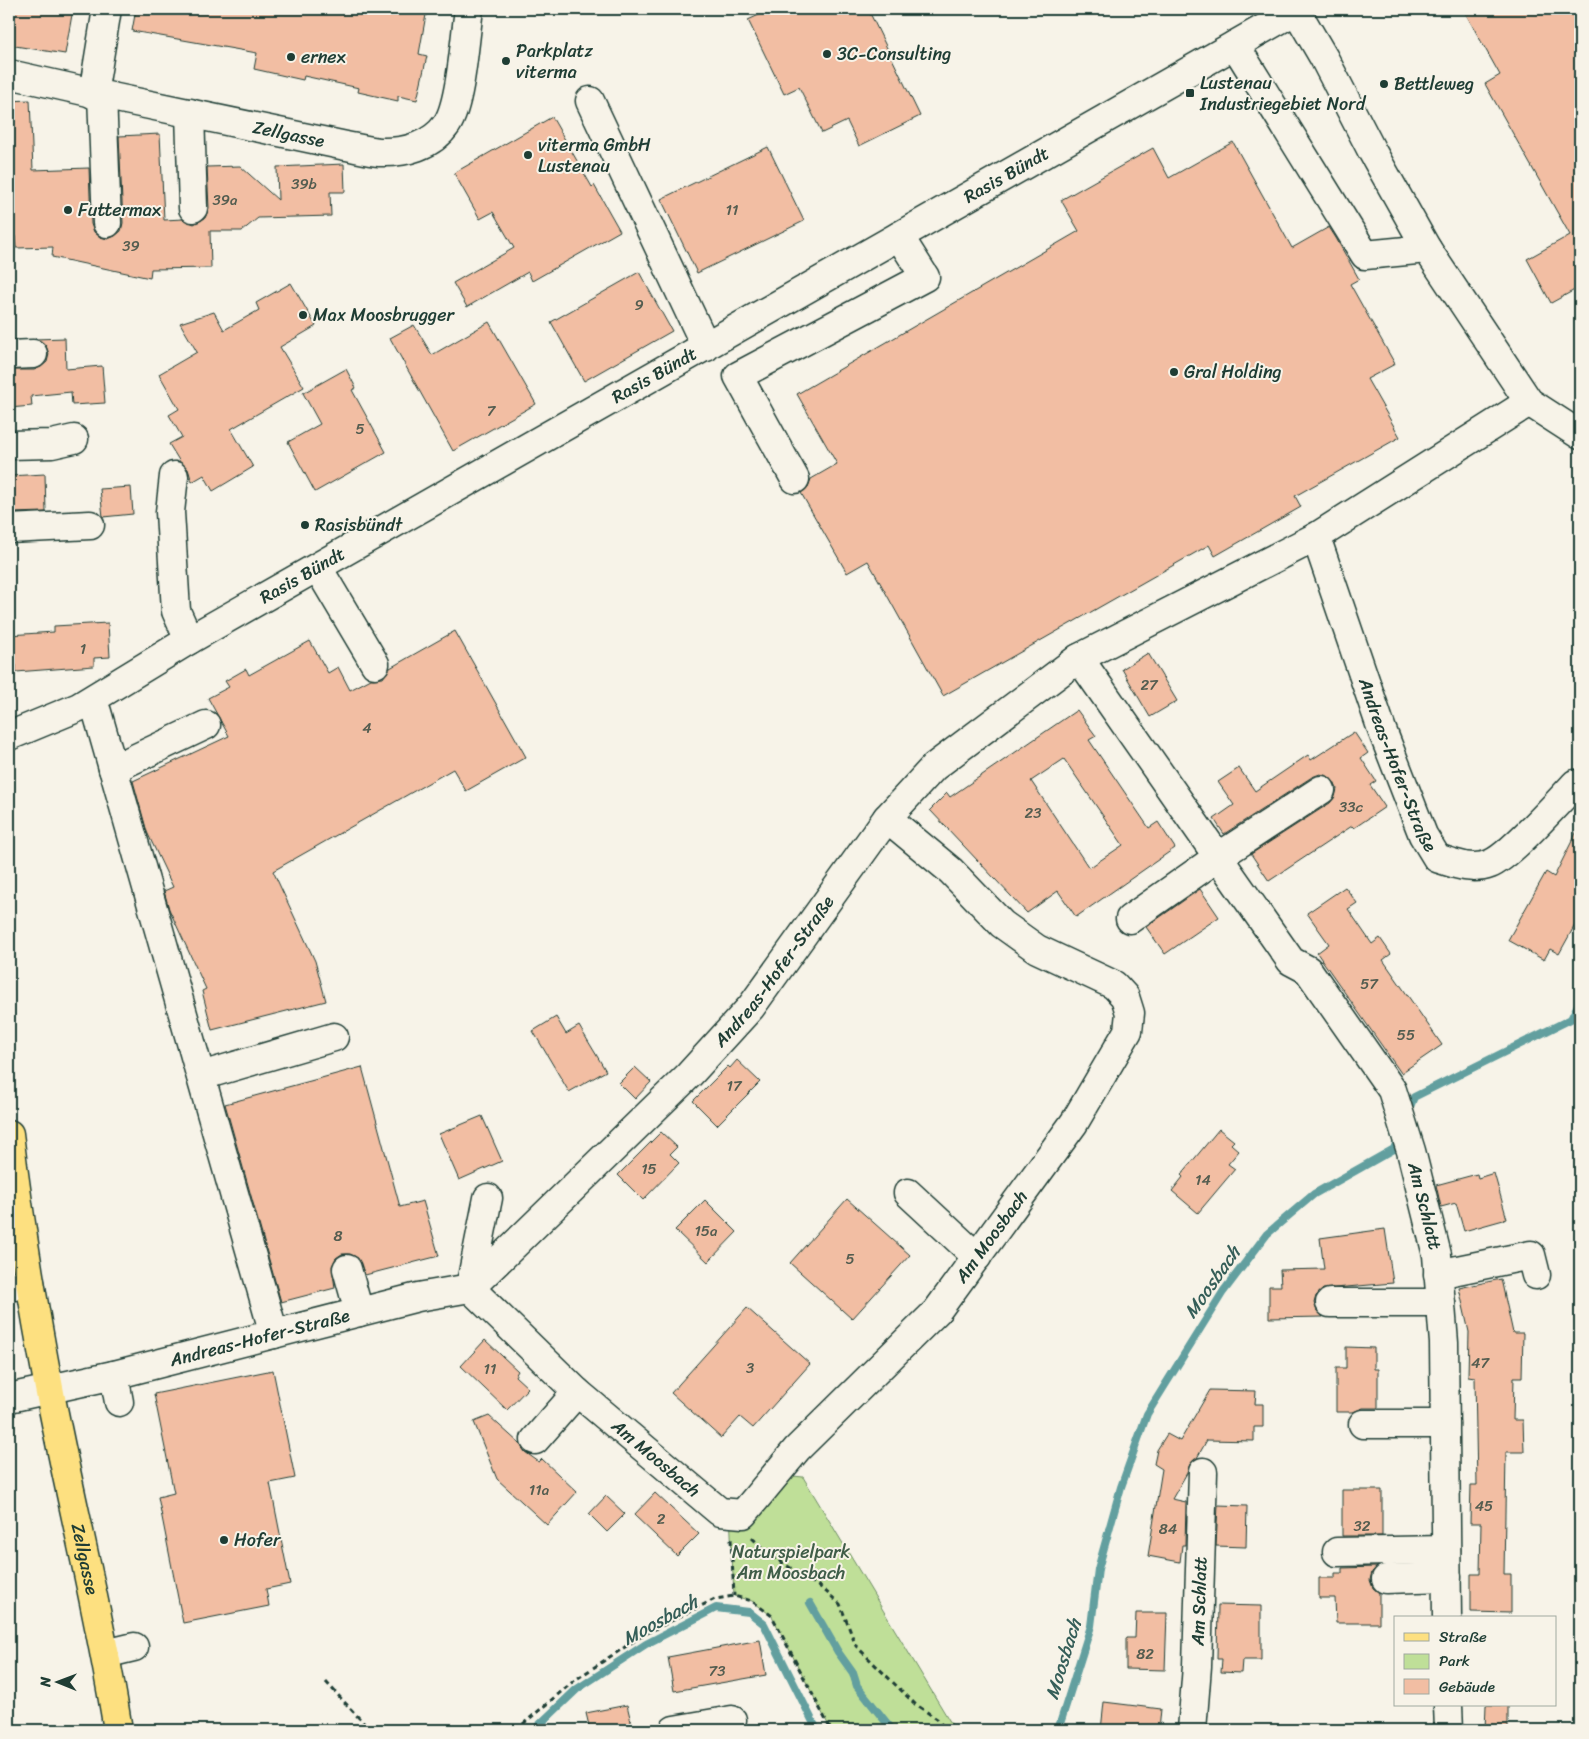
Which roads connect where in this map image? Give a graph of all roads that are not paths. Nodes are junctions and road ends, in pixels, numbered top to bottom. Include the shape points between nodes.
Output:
1 (106, 9) edge
2 (469, 9) edge
3 (1297, 9) edge
4 (1235, 45) junction
5 (9, 74) edge
6 (97, 95) junction
7 (590, 101) dead end
8 (190, 113) junction
9 (193, 208) dead end
10 (107, 223) dead end
11 (899, 236) junction
12 (1426, 249) junction
13 (706, 347) junction
14 (1529, 402) junction
15 (1580, 435) edge
16 (74, 439) dead end
17 (9, 446) edge
18 (174, 476) dead end
19 (795, 479) dead end
20 (90, 525) dead end
21 (9, 529) edge
22 (1316, 537) junction
23 (318, 568) junction
24 (189, 640) junction
25 (1079, 658) junction
26 (375, 664) dead end
27 (91, 701) junction
28 (206, 725) dead end
29 (9, 736) edge
30 (113, 769) junction
31 (1576, 784) dead end
32 (1321, 790) dead end
33 (887, 818) junction
34 (1218, 858) junction
35 (1130, 919) dead end
36 (334, 1037) dead end
37 (201, 1076) junction
38 (9, 1134) edge
39 (908, 1193) dead end
40 (488, 1198) dead end
41 (977, 1257) junction
42 (347, 1269) dead end
43 (1438, 1274) junction
44 (1536, 1274) dead end
45 (20, 1285) edge
46 (470, 1288) junction
47 (1330, 1303) dead end
48 (1441, 1303) junction
49 (359, 1312) junction
50 (274, 1334) junction
51 (114, 1375) junction
52 (49, 1391) junction
53 (577, 1392) junction
54 (9, 1398) edge
55 (119, 1402) dead end
56 (1363, 1424) dead end
57 (1445, 1424) junction
58 (535, 1440) dead end
59 (1203, 1472) dead end
60 (1446, 1550) junction
61 (1337, 1552) dead end
62 (1447, 1577) junction
63 (1386, 1579) dead end
64 (1447, 1616) edge
65 (134, 1647) dead end
66 (105, 1654) junction
67 (1448, 1706) edge
68 (732, 1720) dead end
69 (118, 1730) edge
70 (674, 1730) edge
71 (1192, 1730) edge
72 (1449, 1730) edge

1 - 6 street
2 - 8 street, Zellgasse via 457,94 447,124 430,142 407,150 380,152
3 - 4 street, Rasis Bündt
3 - 12 street
4 - 11 street, Rasis Bündt
4 - 12 street via 1365,255
5 - 6 street, Zellgasse
6 - 8 street, Zellgasse
6 - 10 street
7 - 13 street
8 - 9 street
11 - 13 street, Rasis Bündt
11 - 19 street via 925,277 738,376
12 - 14 street
13 - 23 street, Rasis Bündt
14 - 15 street
14 - 22 street, Andreas-Hofer-Straße
16 - 17 street via 52,444
18 - 24 street via 170,512 176,611
20 - 21 street
22 - 25 street, Andreas-Hofer-Straße
22 - 31 street, Andreas-Hofer-Straße via 1382,730 1424,835 1438,858 1464,867 1490,864 1508,851
23 - 24 street, Rasis Bündt
23 - 26 street
24 - 27 street, Rasis Bündt
25 - 33 street, Andreas-Hofer-Straße via 934,767
25 - 34 street
27 - 29 street, Rasis Bündt
27 - 30 street
28 - 30 street
30 - 37 street
32 - 34 street
33 - 41 street, Am Moosbach via 951,871 1002,924 1037,949 1114,985 1125,997 1130,1013 1128,1032 1074,1123
33 - 46 street, Andreas-Hofer-Straße via 751,1007 690,1075
34 - 35 street
34 - 43 street, Am Schlatt via 1291,961 1308,970 1392,1090 1411,1151 1437,1255
36 - 37 street
37 - 50 street
38 - 45 main road, Zellgasse
39 - 41 street
40 - 46 street
41 - 53 street, Am Moosbach via 936,1311 736,1513 720,1512
42 - 49 street
43 - 44 street via 1530,1255
43 - 48 street, Am Schlatt
45 - 52 main road, Zellgasse
46 - 49 street, Andreas-Hofer-Straße
46 - 53 street
47 - 48 street
48 - 57 street, Am Schlatt
49 - 50 street, Andreas-Hofer-Straße
50 - 51 street, Andreas-Hofer-Straße
51 - 52 street, Andreas-Hofer-Straße
51 - 55 street
52 - 54 street
52 - 66 main road, Zellgasse
53 - 58 street
56 - 57 street
57 - 60 street, Am Schlatt
59 - 71 street, Am Schlatt
60 - 61 street
60 - 62 street, Am Schlatt
62 - 63 street
62 - 64 street, Am Schlatt
65 - 66 street
66 - 69 main road, Zellgasse
67 - 72 street
68 - 70 street

